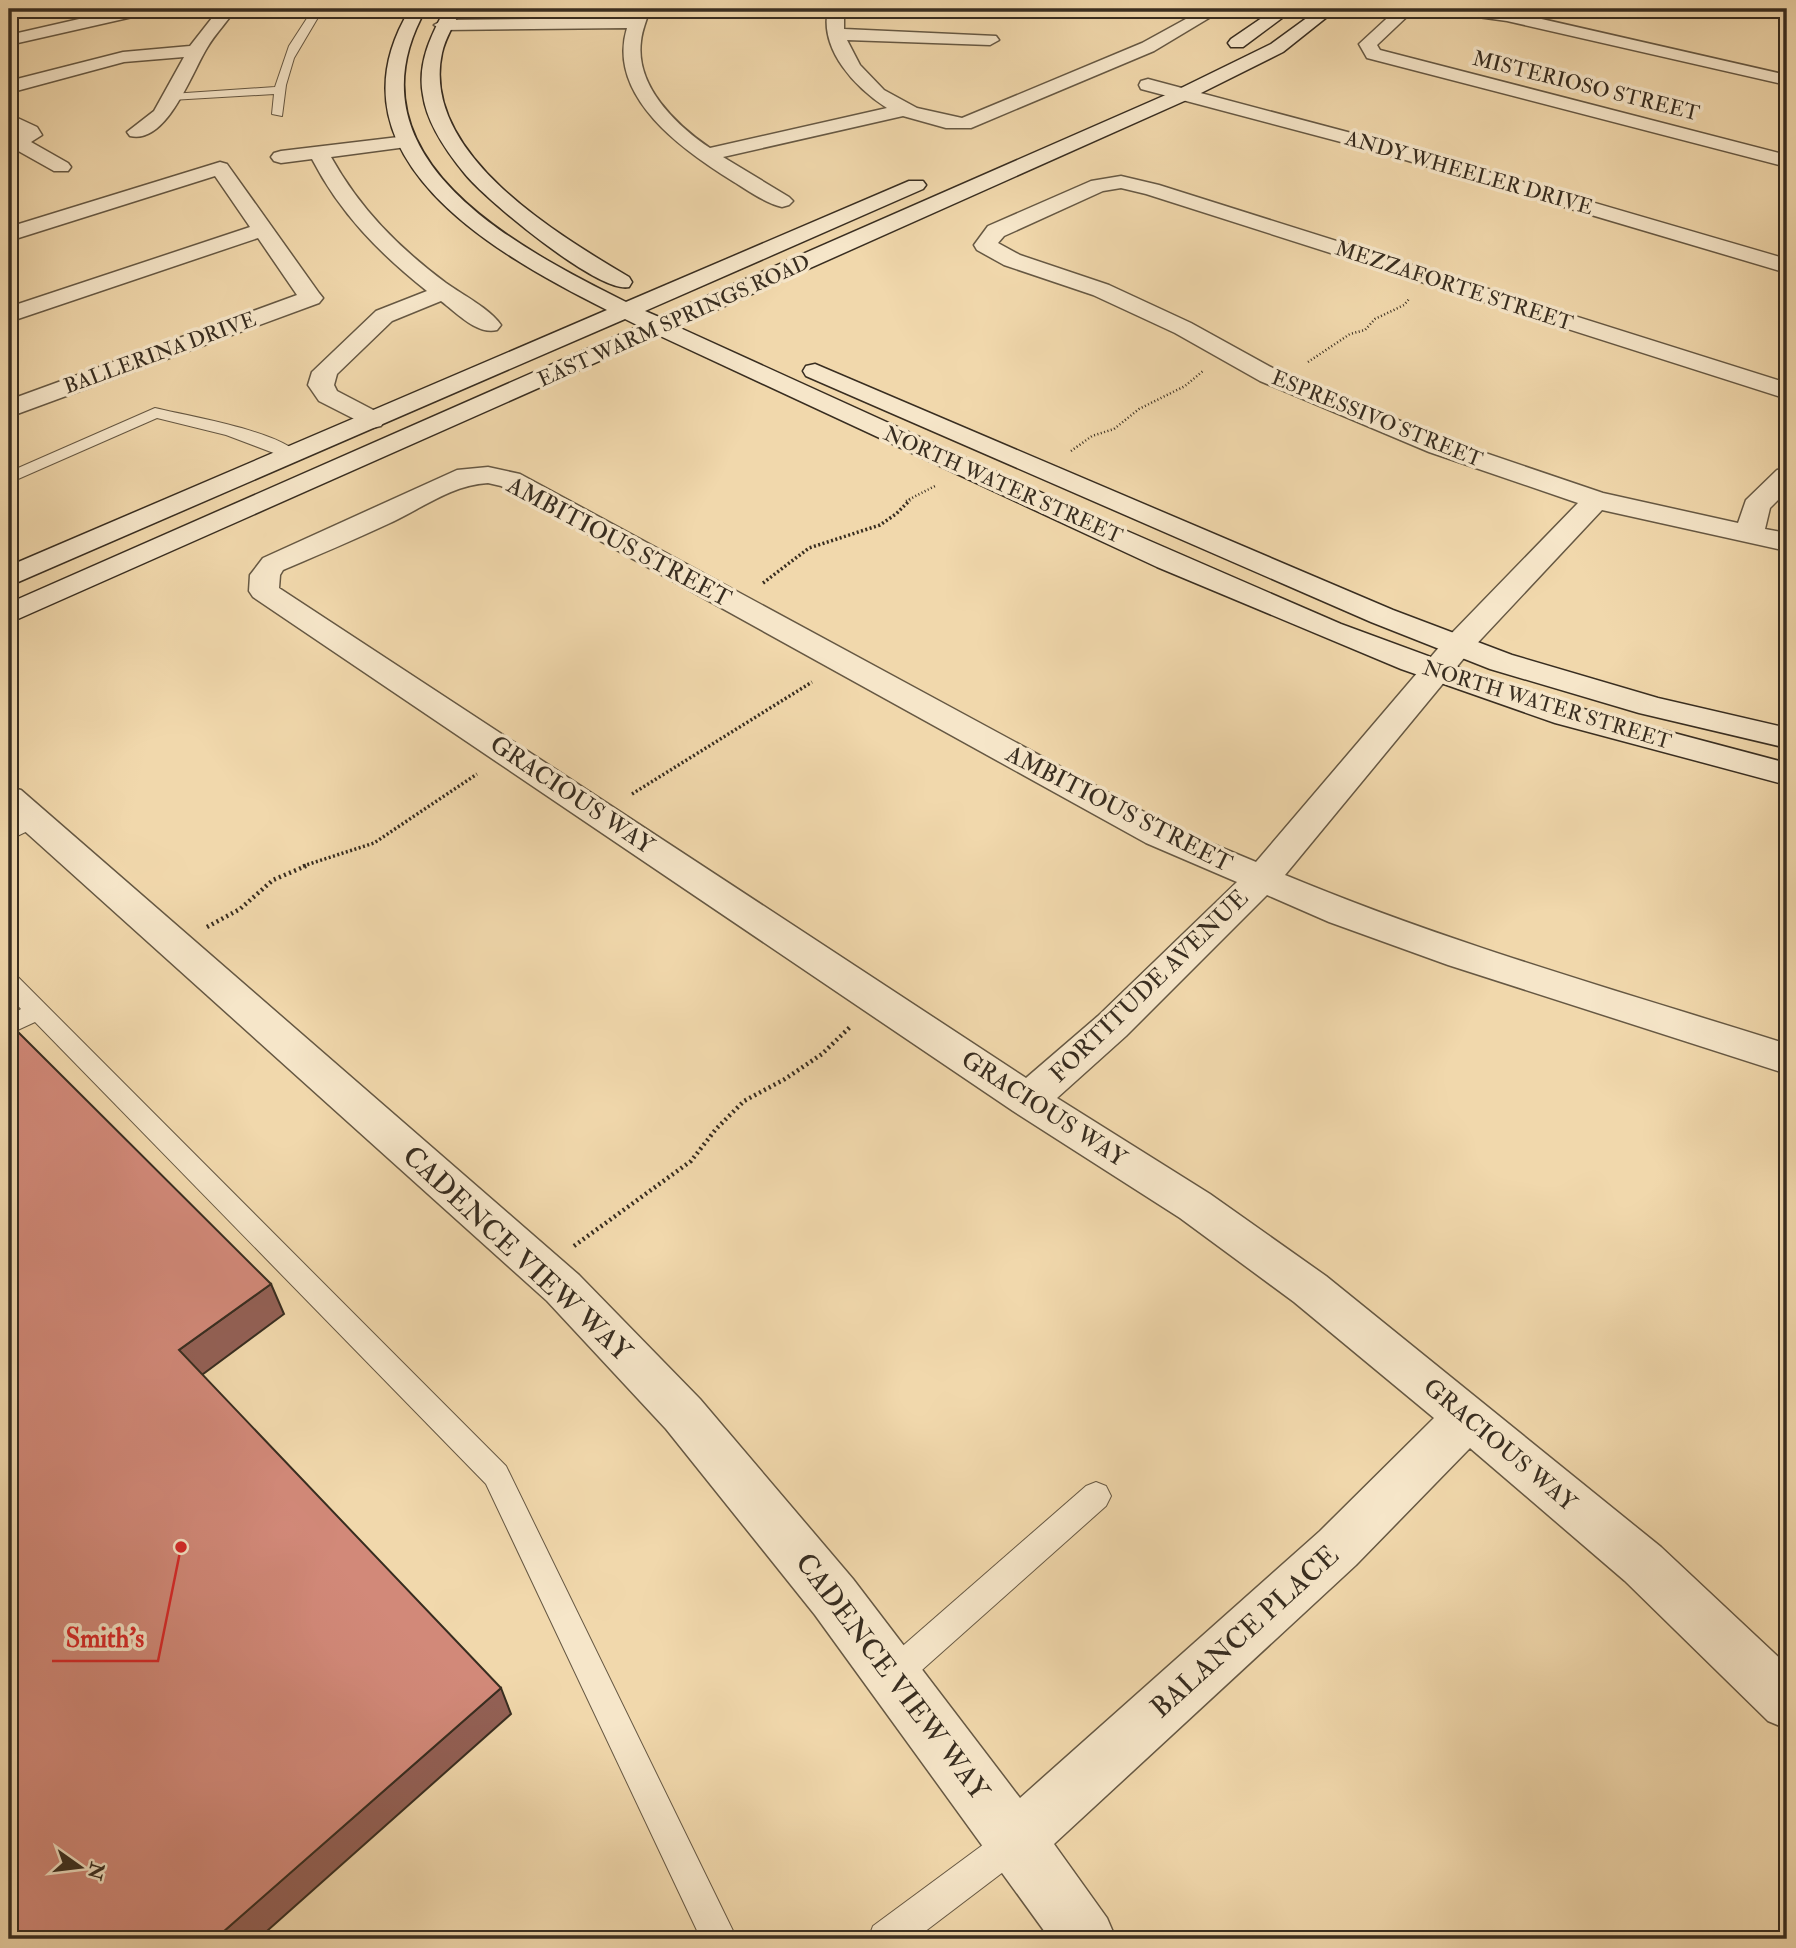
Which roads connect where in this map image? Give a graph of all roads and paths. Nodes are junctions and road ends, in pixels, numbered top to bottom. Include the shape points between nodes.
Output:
1 (144, 9) edge
2 (228, 9) edge
3 (318, 9) edge
4 (418, 9) edge
5 (836, 9) edge
6 (1216, 9) edge
7 (1286, 9) edge
8 (1329, 9) edge
9 (1407, 9) edge
10 (1456, 9) edge
11 (639, 16) edge
12 (448, 17) edge
13 (836, 34) junction
14 (9, 40) edge
15 (990, 40) dead end
16 (1225, 49) dead end
17 (196, 51) junction
18 (1172, 75) dead end
19 (1787, 80) edge
20 (9, 86) edge
21 (278, 90) junction
22 (1184, 94) junction
23 (171, 97) junction
24 (905, 110) junction
25 (278, 114) dead end
26 (9, 120) edge
27 (137, 132) dead end
28 (12, 142) edge
29 (407, 142) junction
30 (318, 152) junction
31 (705, 155) junction
32 (281, 157) dead end
33 (1787, 161) edge
34 (61, 167) dead end
35 (929, 179) dead end
36 (1121, 182) joint
37 (782, 201) dead end
38 (262, 230) junction
39 (9, 234) edge
40 (1787, 266) edge
41 (1440, 281) junction
42 (444, 292) junction
43 (651, 300) junction
44 (625, 310) junction
45 (9, 315) edge
46 (688, 316) junction
47 (489, 325) dead end
48 (660, 328) junction
49 (1233, 356) junction
50 (1278, 380) junction
51 (1787, 391) edge
52 (9, 409) edge
53 (372, 421) junction
54 (292, 455) junction
55 (966, 468) junction
56 (1044, 469) junction
57 (1787, 476) edge
58 (9, 478) edge
59 (1595, 500) junction
60 (1750, 534) junction
61 (1787, 542) edge
62 (265, 575) joint
63 (9, 577) edge
64 (729, 601) junction
65 (9, 614) edge
66 (1447, 658) junction
67 (842, 663) junction
68 (1787, 738) edge
69 (511, 755) junction
70 (1787, 774) edge
71 (599, 814) junction
72 (17, 817) edge
73 (1261, 880) junction
74 (175, 946) junction
75 (9, 982) edge
76 (881, 1002) junction
77 (36, 1011) junction
78 (9, 1026) edge
79 (1787, 1059) edge
80 (1028, 1100) junction
81 (541, 1270) junction
82 (1468, 1416) junction
83 (1096, 1496) dead end
84 (893, 1675) junction
85 (1787, 1702) edge
86 (1016, 1840) junction
87 (719, 1939) edge
88 (886, 1939) edge
89 (1086, 1939) edge

1 - 14 street
2 - 17 street
3 - 21 lane via 296,38
4 - 29 street, NORTH WATER STREET via 394,64 396,115
5 - 13 street
6 - 24 street via 1148,47 977,121 940,122
7 - 16 street
8 - 22 street, EAST WARM SPRINGS ROAD via 1277,48
9 - 33 street, MISTERIOSO STREET via 1368,44 1373,54
10 - 19 street via 1520,19
11 - 12 street
11 - 31 street via 631,46 646,95 660,116
12 - 43 street, NORTH WATER STREET via 431,60 430,83 442,124 467,165 524,218
13 - 15 street
13 - 24 street via 854,72
17 - 20 street via 123,57
17 - 23 street
18 - 22 street, ANDY WHEELER DRIVE via 1141,88
21 - 23 lane
21 - 25 lane
22 - 40 street, ANDY WHEELER DRIVE
22 - 46 street, EAST WARM SPRINGS ROAD
23 - 27 street via 162,114
24 - 31 street
26 - 28 street via 32,133
28 - 34 street
29 - 30 street
29 - 44 street, NORTH WATER STREET via 428,176 486,228 549,271
30 - 32 street
30 - 42 street via 340,194 362,222 394,255
31 - 37 street
35 - 43 street, EAST WARM SPRINGS ROAD
36 - 41 street, MEZZAFORTE STREET
36 - 49 street, ESPRESSIVO STREET via 1098,185 996,231 985,245 1012,260 1101,290
38 - 39 street via 220,168
38 - 45 street
38 - 52 street, BALLERINA DRIVE via 311,298
41 - 50 path via 1375,319 1365,330 1289,369
41 - 51 street, MEZZAFORTE STREET
42 - 47 street
42 - 53 street via 384,316 325,372 321,385 328,396
43 - 44 street, EAST WARM SPRINGS ROAD
43 - 46 street, NORTH WATER STREET
44 - 48 street, NORTH WATER STREET
44 - 53 street, EAST WARM SPRINGS ROAD
46 - 48 street, EAST WARM SPRINGS ROAD
46 - 56 street, NORTH WATER STREET
48 - 55 street, NORTH WATER STREET
48 - 65 street, EAST WARM SPRINGS ROAD
49 - 50 street, ESPRESSIVO STREET
49 - 56 path via 1139,409 1114,429 1092,436
50 - 59 street, ESPRESSIVO STREET via 1438,446
53 - 54 street, EAST WARM SPRINGS ROAD
54 - 58 lane via 231,431 155,413
54 - 63 street, EAST WARM SPRINGS ROAD
55 - 64 path via 905,502 880,524 809,548 762,584
55 - 66 street, NORTH WATER STREET via 1268,604
56 - 66 street, NORTH WATER STREET via 1382,616
57 - 60 street via 1756,506
59 - 60 street, ESPRESSIVO STREET
59 - 66 street, FORTITUDE AVENUE
60 - 61 street, ESPRESSIVO STREET
62 - 64 street, AMBITIOUS STREET via 274,564 447,483 488,475 528,489
62 - 69 street, GRACIOUS WAY via 264,591
64 - 67 street, AMBITIOUS STREET
66 - 68 street, NORTH WATER STREET via 1551,678
66 - 70 street, NORTH WATER STREET via 1500,695
66 - 73 street, FORTITUDE AVENUE
67 - 71 path
67 - 73 street, AMBITIOUS STREET via 1159,835
69 - 71 street, GRACIOUS WAY
69 - 74 path via 461,782 383,838 273,880 240,909
71 - 76 street, GRACIOUS WAY
72 - 74 street, CADENCE VIEW WAY
73 - 79 street, AMBITIOUS STREET via 1461,956
73 - 80 street, FORTITUDE AVENUE
74 - 81 street, CADENCE VIEW WAY
75 - 77 lane
76 - 80 street, GRACIOUS WAY
76 - 81 path via 822,1054 744,1101 667,1181
77 - 78 lane
77 - 87 lane via 496,1475
80 - 82 street, GRACIOUS WAY via 1195,1206 1310,1289
81 - 84 street, CADENCE VIEW WAY via 683,1414
82 - 85 street, GRACIOUS WAY via 1643,1564
82 - 86 street, BALANCE PLACE via 1338,1548
83 - 84 lane
84 - 86 street, CADENCE VIEW WAY
86 - 88 lane
86 - 89 street, CADENCE VIEW WAY

